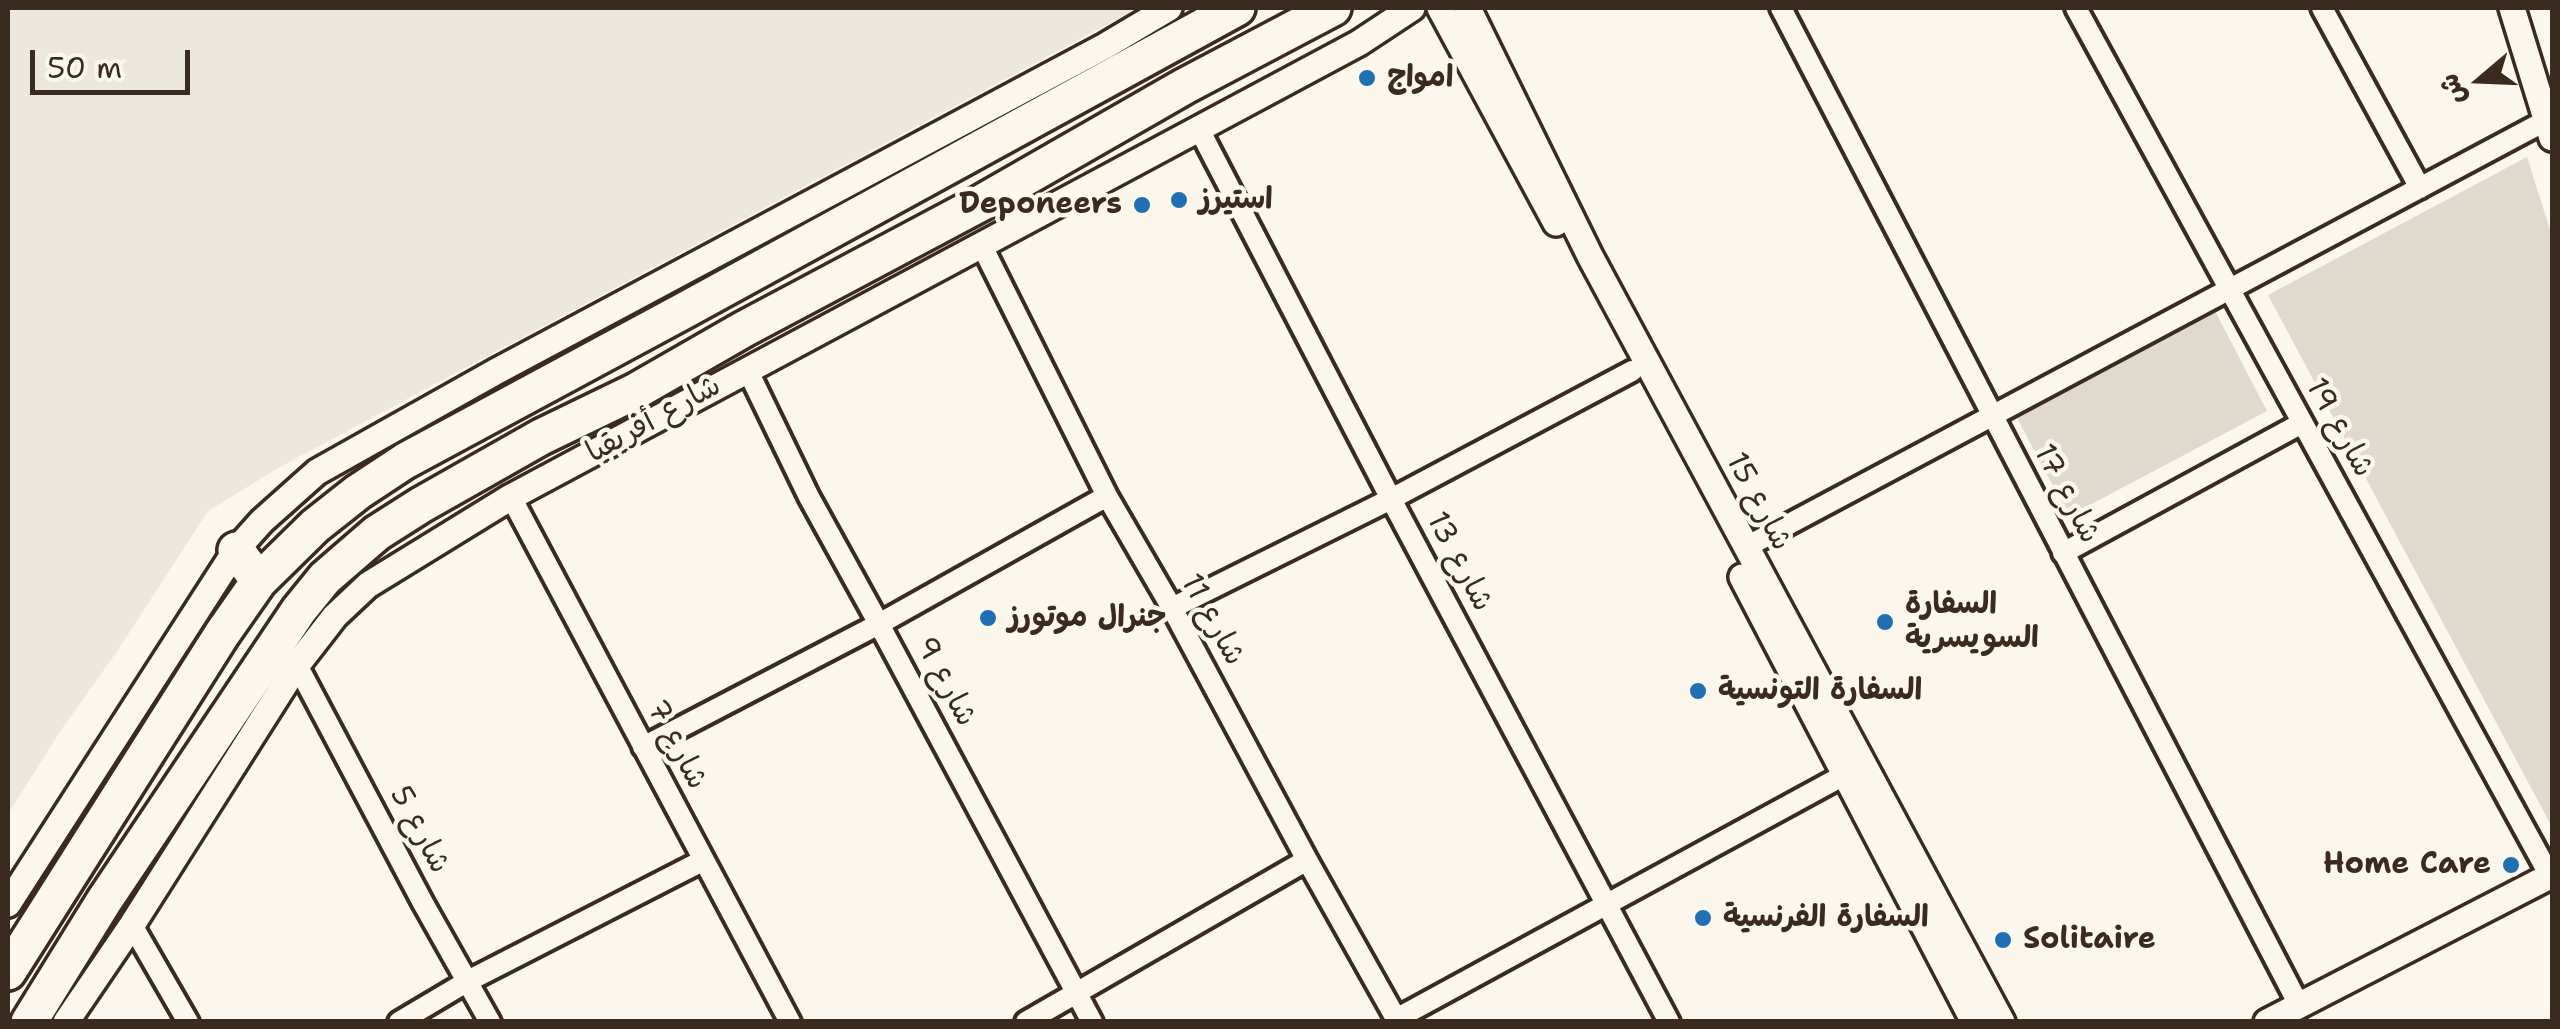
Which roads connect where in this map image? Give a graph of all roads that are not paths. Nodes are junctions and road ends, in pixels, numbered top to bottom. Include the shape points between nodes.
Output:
1 (1169, 8) edge
2 (1237, 8) edge
3 (1333, 8) edge
4 (1412, 8) edge
5 (1440, 8) edge
6 (1468, 8) edge
7 (1781, 8) edge
8 (2076, 8) edge
9 (2322, 8) edge
10 (2512, 8) edge
11 (1199, 129) junction
12 (2550, 129) edge
13 (2420, 188) junction
14 (981, 244) junction
15 (2229, 289) junction
16 (747, 370) junction
17 (1632, 371) junction
18 (1992, 416) junction
19 (2302, 423) junction
20 (1108, 496) junction
21 (511, 497) junction
22 (1392, 499) junction
23 (1746, 547) junction
24 (236, 550) junction
25 (2063, 552) junction
26 (259, 581) junction
27 (1172, 608) junction
28 (880, 624) junction
29 (297, 665) junction
30 (643, 747) junction
31 (1854, 769) junction
32 (704, 860) junction
33 (1307, 860) junction
34 (2551, 876) edge
35 (8, 904) edge
36 (1608, 904) junction
37 (132, 925) junction
38 (8, 972) edge
39 (468, 981) junction
40 (1078, 994) junction
41 (2300, 1007) junction
42 (1397, 1020) edge
43 (29, 1022) edge
44 (66, 1022) edge
45 (188, 1022) edge
46 (398, 1022) edge
47 (490, 1022) edge
48 (790, 1022) edge
49 (1026, 1022) edge
50 (1092, 1022) edge
51 (1669, 1022) edge
52 (1974, 1022) edge
53 (2002, 1022) edge
54 (2267, 1022) edge

1 - 24 street via 318,472
2 - 26 highway via 405,460 315,526
3 - 43 highway, شارع أفريقيا via 377,533 298,610
4 - 11 street, شارع أفريقيا
5 - 17 street, شارع 15
6 - 23 street, شارع 15 via 1590,256
7 - 18 street, شارع 17
8 - 15 street, شارع 19
9 - 13 street
10 - 12 street
11 - 14 street, شارع أفريقيا
11 - 22 street, شارع 13
12 - 13 street
13 - 15 street
14 - 16 street, شارع أفريقيا
14 - 20 street, شارع 11
15 - 18 street
15 - 19 street, شارع 19
16 - 21 street, شارع أفريقيا
16 - 28 street, شارع 9
17 - 22 street
17 - 31 street, شارع 15
18 - 23 street
18 - 25 street, شارع 17
19 - 25 street
19 - 34 street, شارع 19
20 - 27 street, شارع 11
20 - 28 street
21 - 29 street, شارع أفريقيا via 368,584
21 - 30 street, شارع 7
22 - 27 street
22 - 36 street, شارع 13
23 - 31 street, شارع 15
24 - 26 highway
24 - 35 street
25 - 41 street, شارع 17
26 - 38 highway
27 - 33 street, شارع 11
28 - 30 street
28 - 40 street, شارع 9
29 - 37 street, شارع أفريقيا
29 - 39 street, شارع 5
30 - 32 street, شارع 7
31 - 36 street
31 - 52 street, شارع 15
31 - 53 street, شارع 15
32 - 39 street
32 - 48 street, شارع 7
33 - 40 street
33 - 42 street, شارع 11
34 - 41 street
36 - 42 street
36 - 51 street, شارع 13
37 - 44 street, شارع أفريقيا
37 - 45 street
39 - 46 street
39 - 47 street, شارع 5
40 - 49 street
40 - 50 street, شارع 9
41 - 54 street

